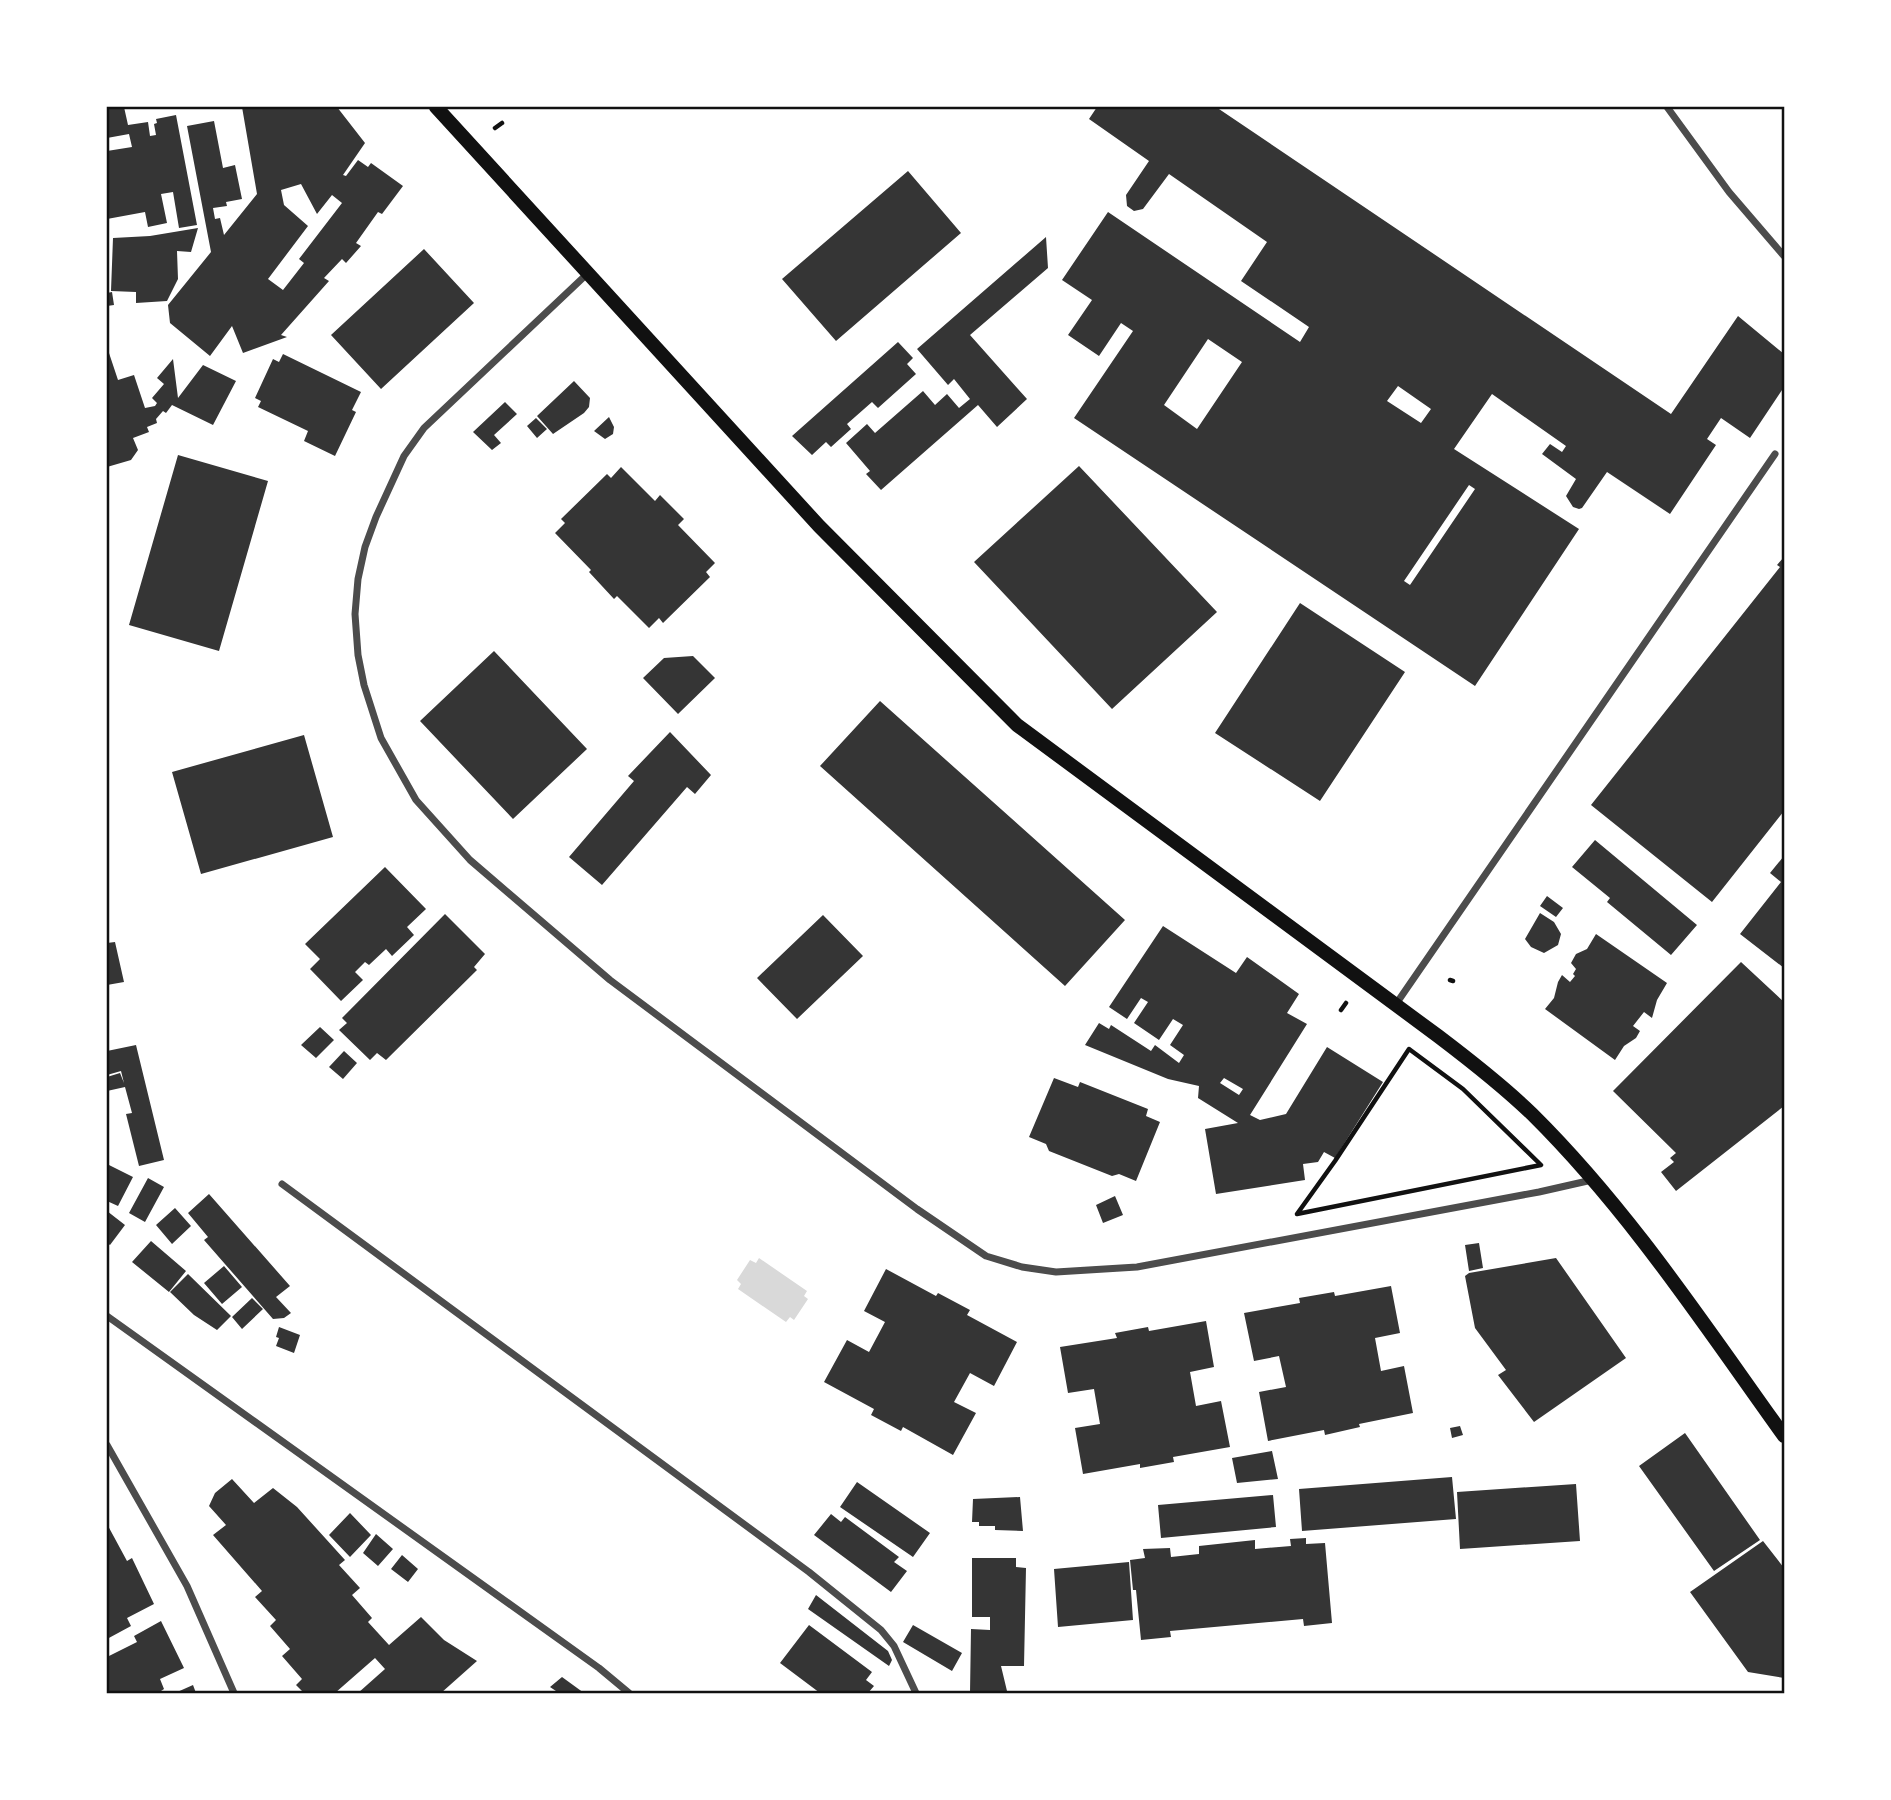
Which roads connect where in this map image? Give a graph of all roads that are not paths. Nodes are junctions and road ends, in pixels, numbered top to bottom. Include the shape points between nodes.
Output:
1 (436, 107) edge
2 (1667, 107) edge
3 (1784, 256) edge
4 (587, 274) junction
5 (1775, 454) dead end
6 (1396, 1003) junction
7 (1594, 1180) junction
8 (282, 1184) dead end
9 (107, 1316) edge
10 (1784, 1436) edge
11 (107, 1445) edge
12 (234, 1693) edge
13 (629, 1693) edge
14 (916, 1693) edge

1 - 4 main road
2 - 3 street via 1729,192
4 - 6 main road via 819,526 1017,725
4 - 7 street via 424,428 404,456 376,517 358,579 358,655 381,738 416,800 470,860 610,980 803,1126 986,1256 1022,1267 1056,1272 1137,1267
5 - 6 street
6 - 7 main road via 1505,1089
7 - 10 main road
8 - 14 street via 809,1572 880,1630 894,1646
9 - 13 street
11 - 12 street via 187,1586

